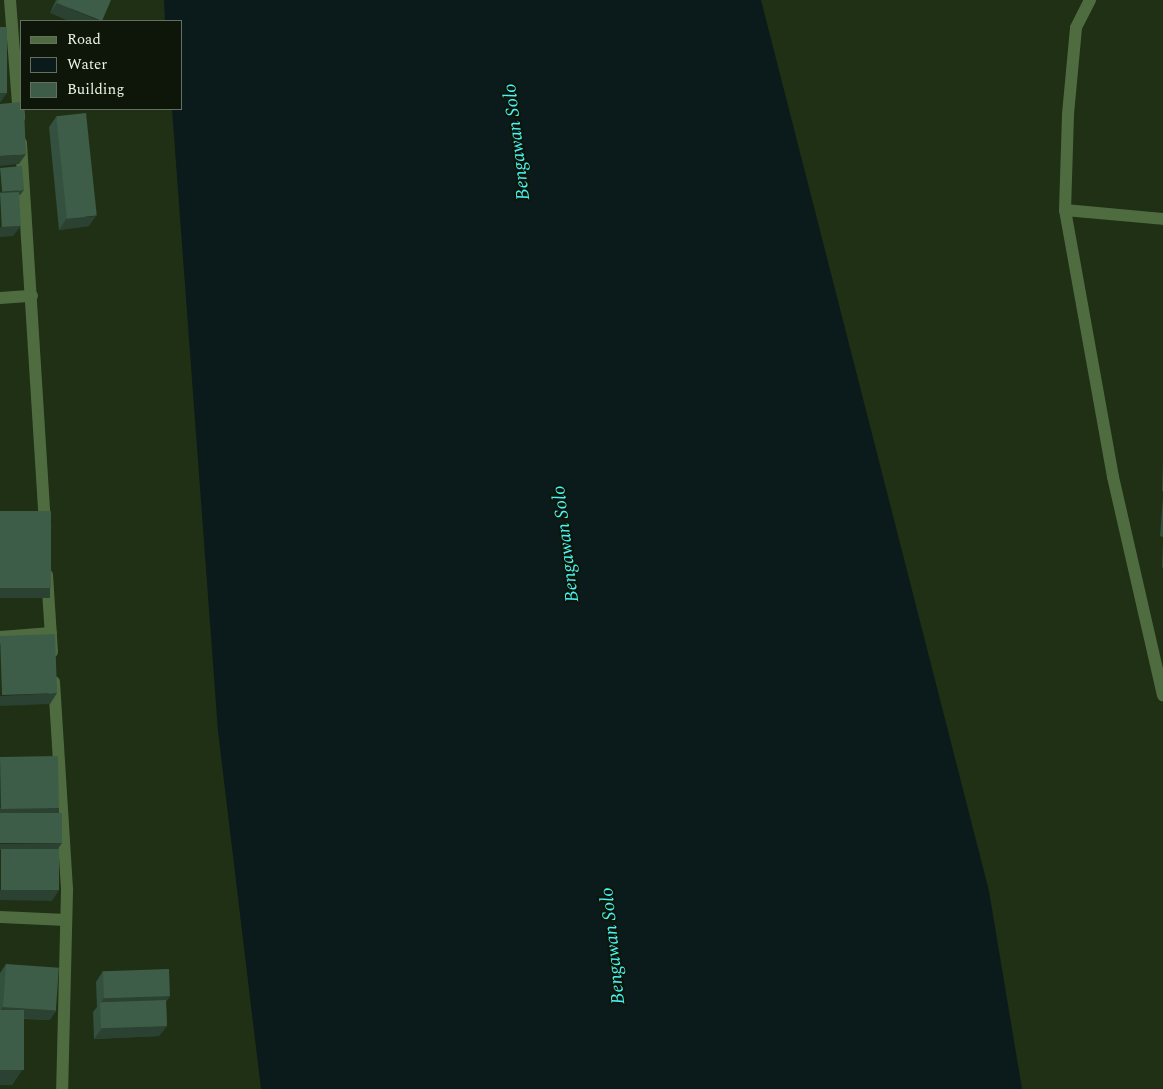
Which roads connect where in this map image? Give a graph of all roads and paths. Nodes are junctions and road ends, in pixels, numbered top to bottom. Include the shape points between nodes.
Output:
1 (10, 0) edge
2 (1089, 0) edge
3 (1065, 210) junction
4 (1163, 219) edge
5 (32, 296) junction
6 (0, 298) edge
7 (46, 544) edge
8 (47, 564) edge
9 (51, 633) junction
10 (0, 637) edge
11 (1163, 695) edge
12 (0, 917) edge
13 (66, 920) junction
14 (62, 1089) edge

1 - 5 street
2 - 3 street via 1076,28 1068,115
3 - 4 street
3 - 11 street via 1113,477
5 - 6 street
5 - 7 street
8 - 9 street
9 - 10 street
9 - 13 street via 67,891
12 - 13 street
13 - 14 street

